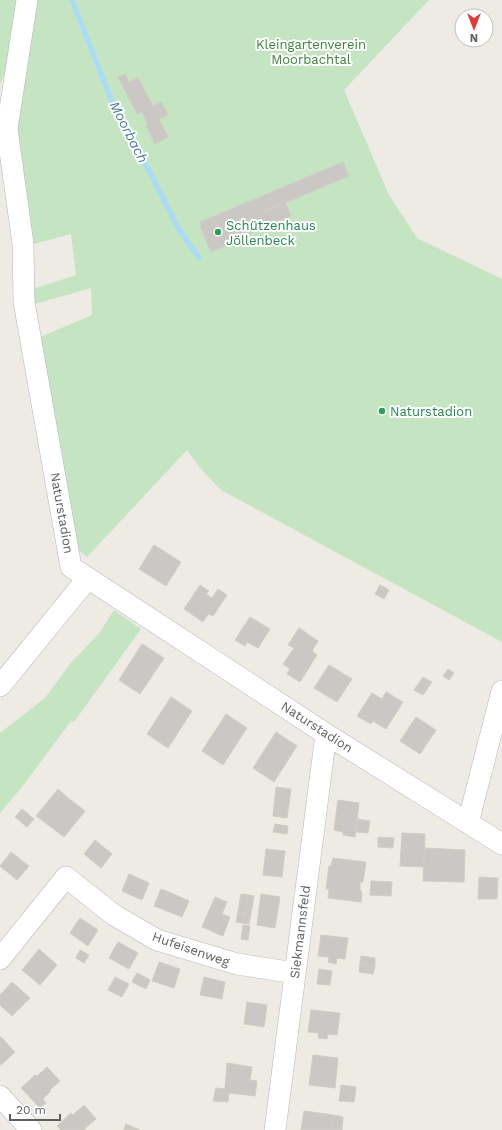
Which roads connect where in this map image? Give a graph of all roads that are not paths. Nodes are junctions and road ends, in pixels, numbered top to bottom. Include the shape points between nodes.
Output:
1 (27, 0) edge
2 (88, 578) junction
3 (0, 686) edge
4 (502, 691) edge
5 (326, 734) junction
6 (468, 823) junction
7 (502, 844) edge
8 (0, 960) edge
9 (295, 973) junction
10 (0, 1096) edge
11 (31, 1130) edge
12 (275, 1130) edge

1 - 2 street, Naturstadion via 7,129 23,244 24,302 71,567
2 - 3 street
2 - 5 street, Naturstadion
4 - 6 street
5 - 6 street, Naturstadion
5 - 9 street, Siekmannsfeld
6 - 7 street, Naturstadion
8 - 9 street, Hufeisenweg via 66,877 114,916 157,940 237,964
9 - 12 street, Siekmannsfeld
10 - 11 street

